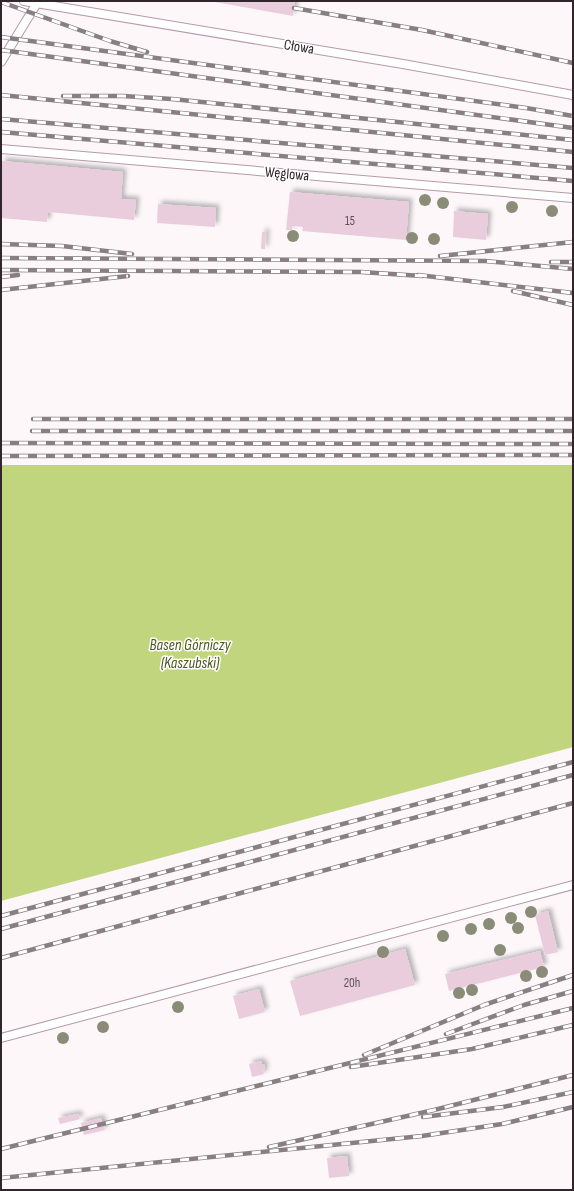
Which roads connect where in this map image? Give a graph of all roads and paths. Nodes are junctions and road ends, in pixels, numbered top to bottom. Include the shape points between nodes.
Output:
1 (24, 1) edge
2 (37, 3) junction
3 (1, 62) edge
4 (573, 96) edge
5 (1, 149) edge
6 (573, 198) edge
7 (573, 885) edge
8 (1, 1038) edge

1 - 2 lane, Cłowa
2 - 3 lane
2 - 4 lane, Cłowa via 403,64
5 - 6 lane, Węglowa
7 - 8 lane

